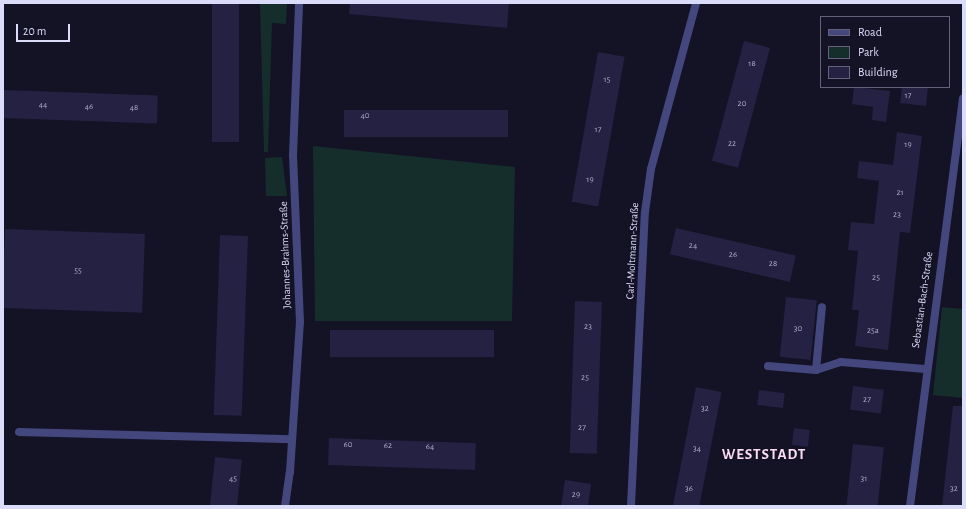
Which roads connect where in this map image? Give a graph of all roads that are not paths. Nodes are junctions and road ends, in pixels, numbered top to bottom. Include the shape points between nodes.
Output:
1 (299, 3) edge
2 (696, 3) edge
3 (963, 98) edge
4 (822, 307) dead end
5 (768, 366) dead end
6 (925, 369) junction
7 (816, 370) junction
8 (19, 432) dead end
9 (292, 439) junction
10 (284, 506) edge
11 (632, 506) edge
12 (910, 506) edge

1 - 9 street, Johannes-Brahms-Straße via 293,155 300,322
2 - 11 street, Carl-Moltmann-Straße via 651,169 645,212
3 - 6 street, Sebastian-Bach-Straße
4 - 7 street
5 - 7 street
6 - 7 street via 841,362
6 - 12 street, Sebastian-Bach-Straße
8 - 9 street
9 - 10 street, Johannes-Brahms-Straße

